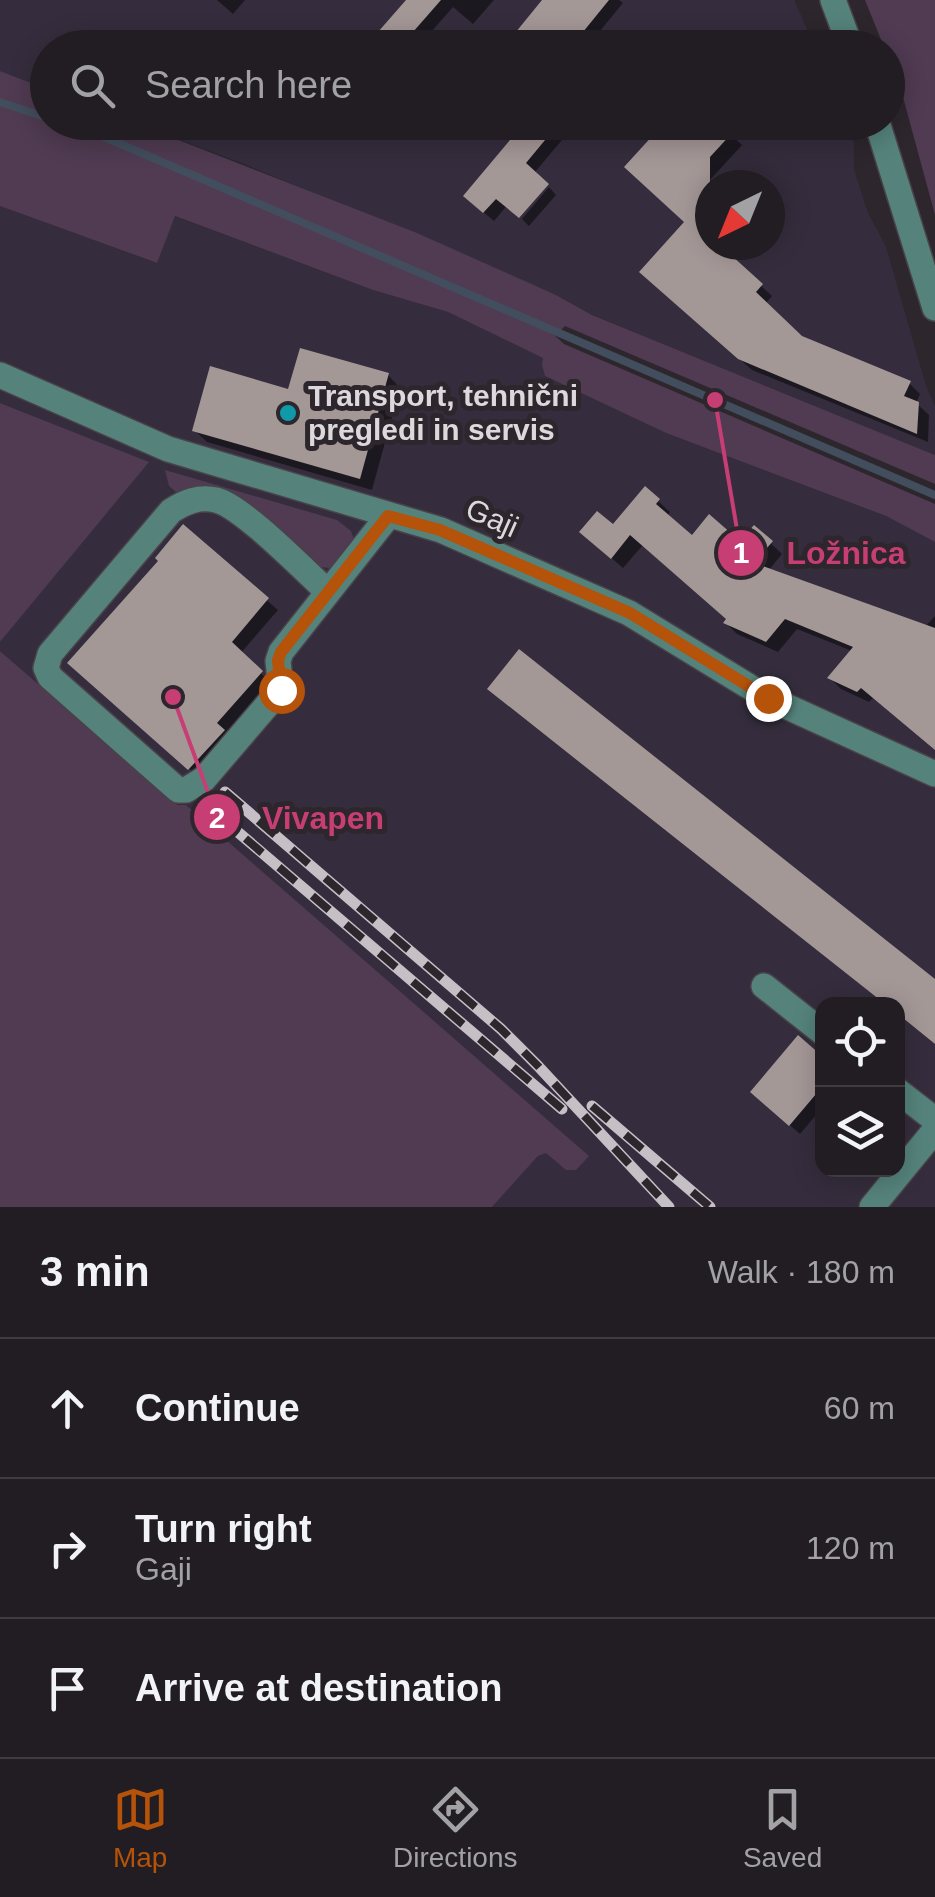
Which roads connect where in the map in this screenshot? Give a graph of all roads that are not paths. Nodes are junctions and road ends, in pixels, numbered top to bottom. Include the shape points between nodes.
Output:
1 (833, 0) edge
2 (844, 30) edge
3 (883, 140) edge
4 (935, 308) edge
5 (0, 375) edge
6 (388, 516) junction
7 (328, 592) junction
8 (935, 774) edge
9 (764, 986) dead end
10 (815, 1026) edge
11 (905, 1096) edge
12 (935, 1120) edge
13 (935, 1130) edge
14 (872, 1207) edge

1 - 2 street
3 - 4 street
5 - 6 street, Gaji via 168,448
6 - 7 street
6 - 8 street, Gaji via 440,530 630,613 768,698
7 - 7 street via 241,513 222,501 186,502 146,540 50,654 46,668 178,790 186,790 204,779 281,690 281,652
9 - 10 street
11 - 12 street
13 - 14 street

